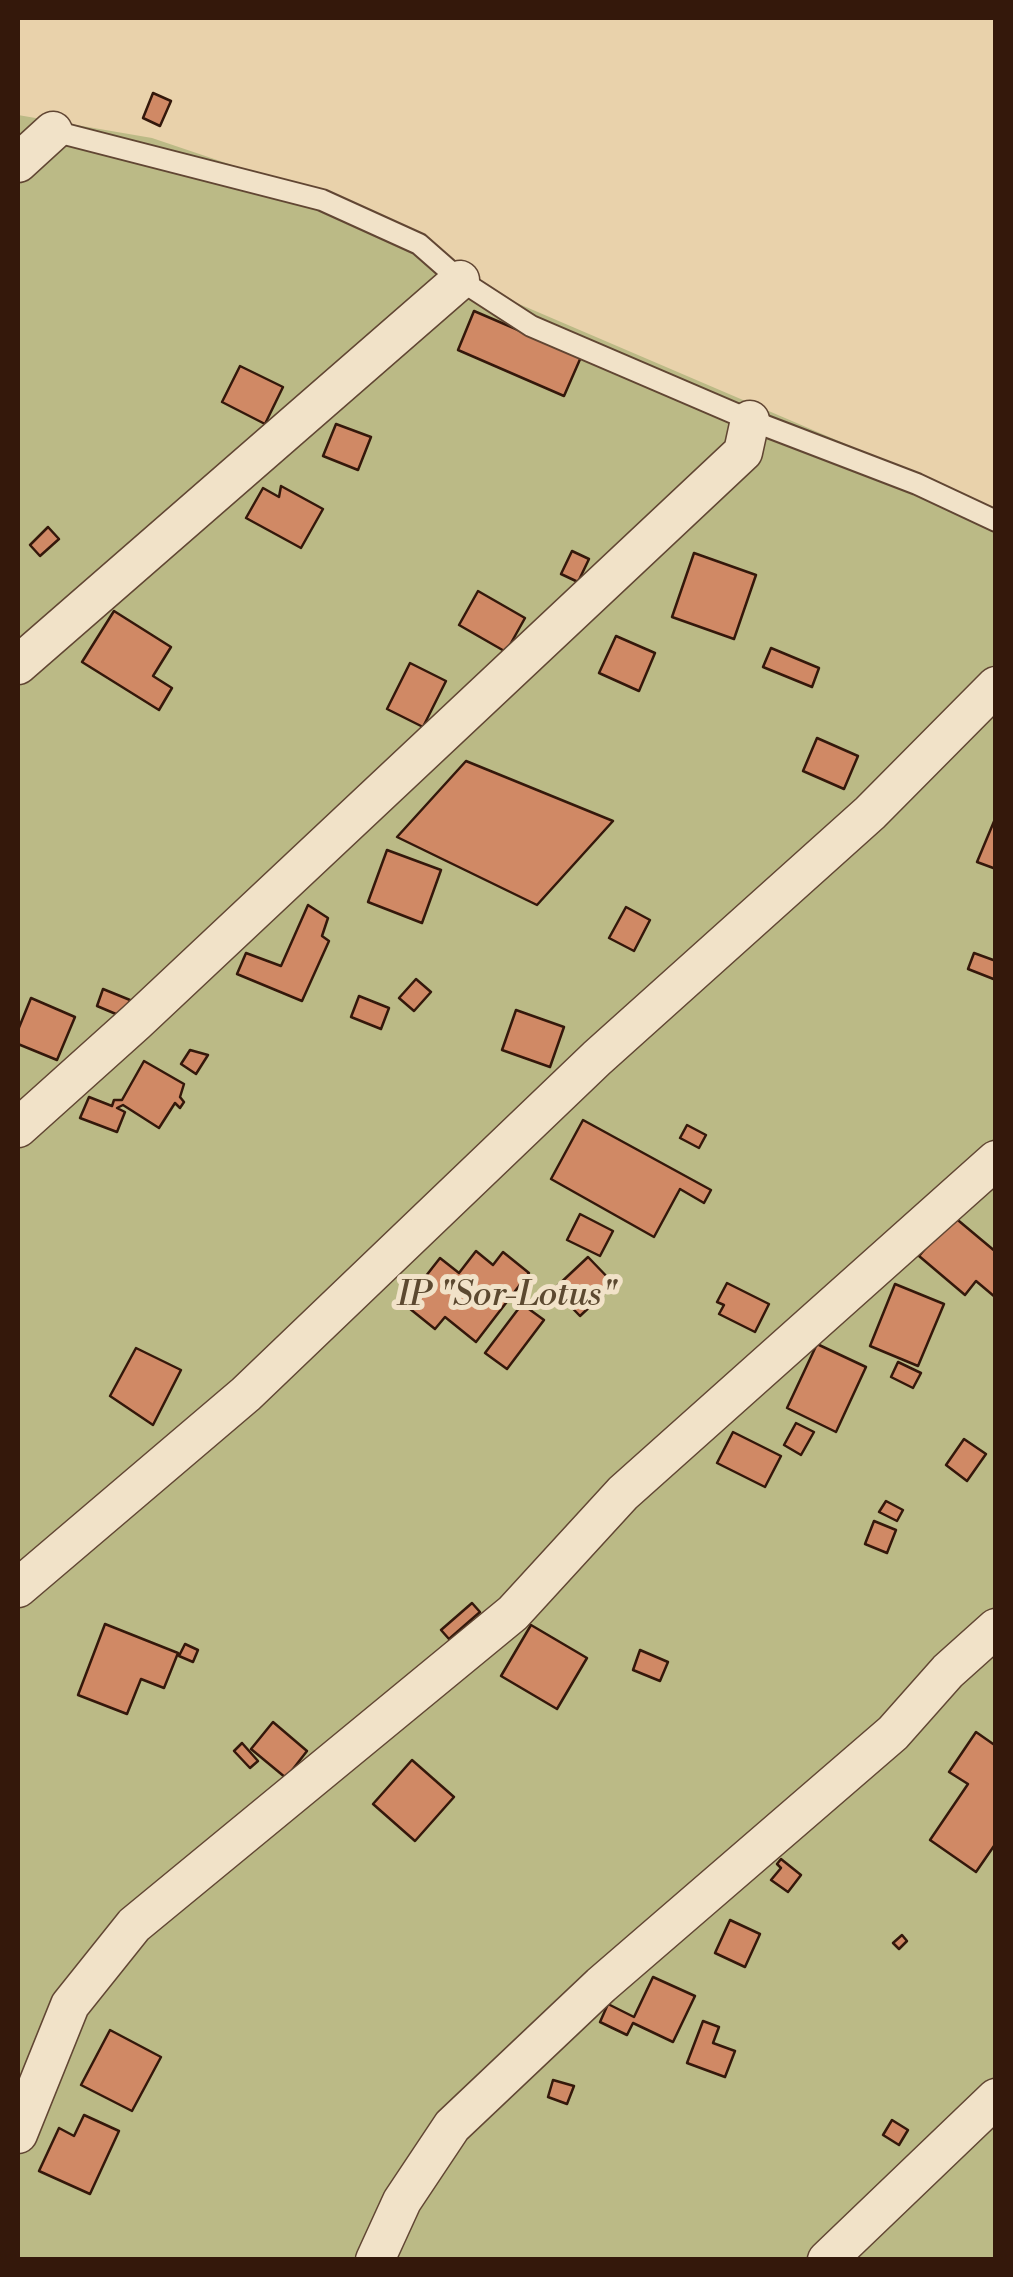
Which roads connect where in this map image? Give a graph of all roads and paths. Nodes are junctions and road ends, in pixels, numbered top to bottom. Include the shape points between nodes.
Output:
1 (52, 131) joint
2 (18, 163) edge
3 (460, 280) junction
4 (750, 420) junction
5 (996, 521) edge
6 (18, 664) edge
7 (996, 686) edge
8 (18, 1128) edge
9 (996, 1160) edge
10 (18, 1588) edge
11 (996, 1628) edge
12 (996, 2098) edge
13 (18, 2134) edge
14 (376, 2260) edge
15 (828, 2260) edge

1 - 2 street
1 - 3 lane via 322,200 419,244
3 - 4 lane via 531,326
3 - 6 street
4 - 5 lane
4 - 8 street via 743,452
7 - 10 street via 870,813 583,1071 246,1394
9 - 13 street via 623,1493 513,1614 134,1925 70,2005
11 - 14 street via 893,1733 601,1984 452,2126 402,2201
12 - 15 street

